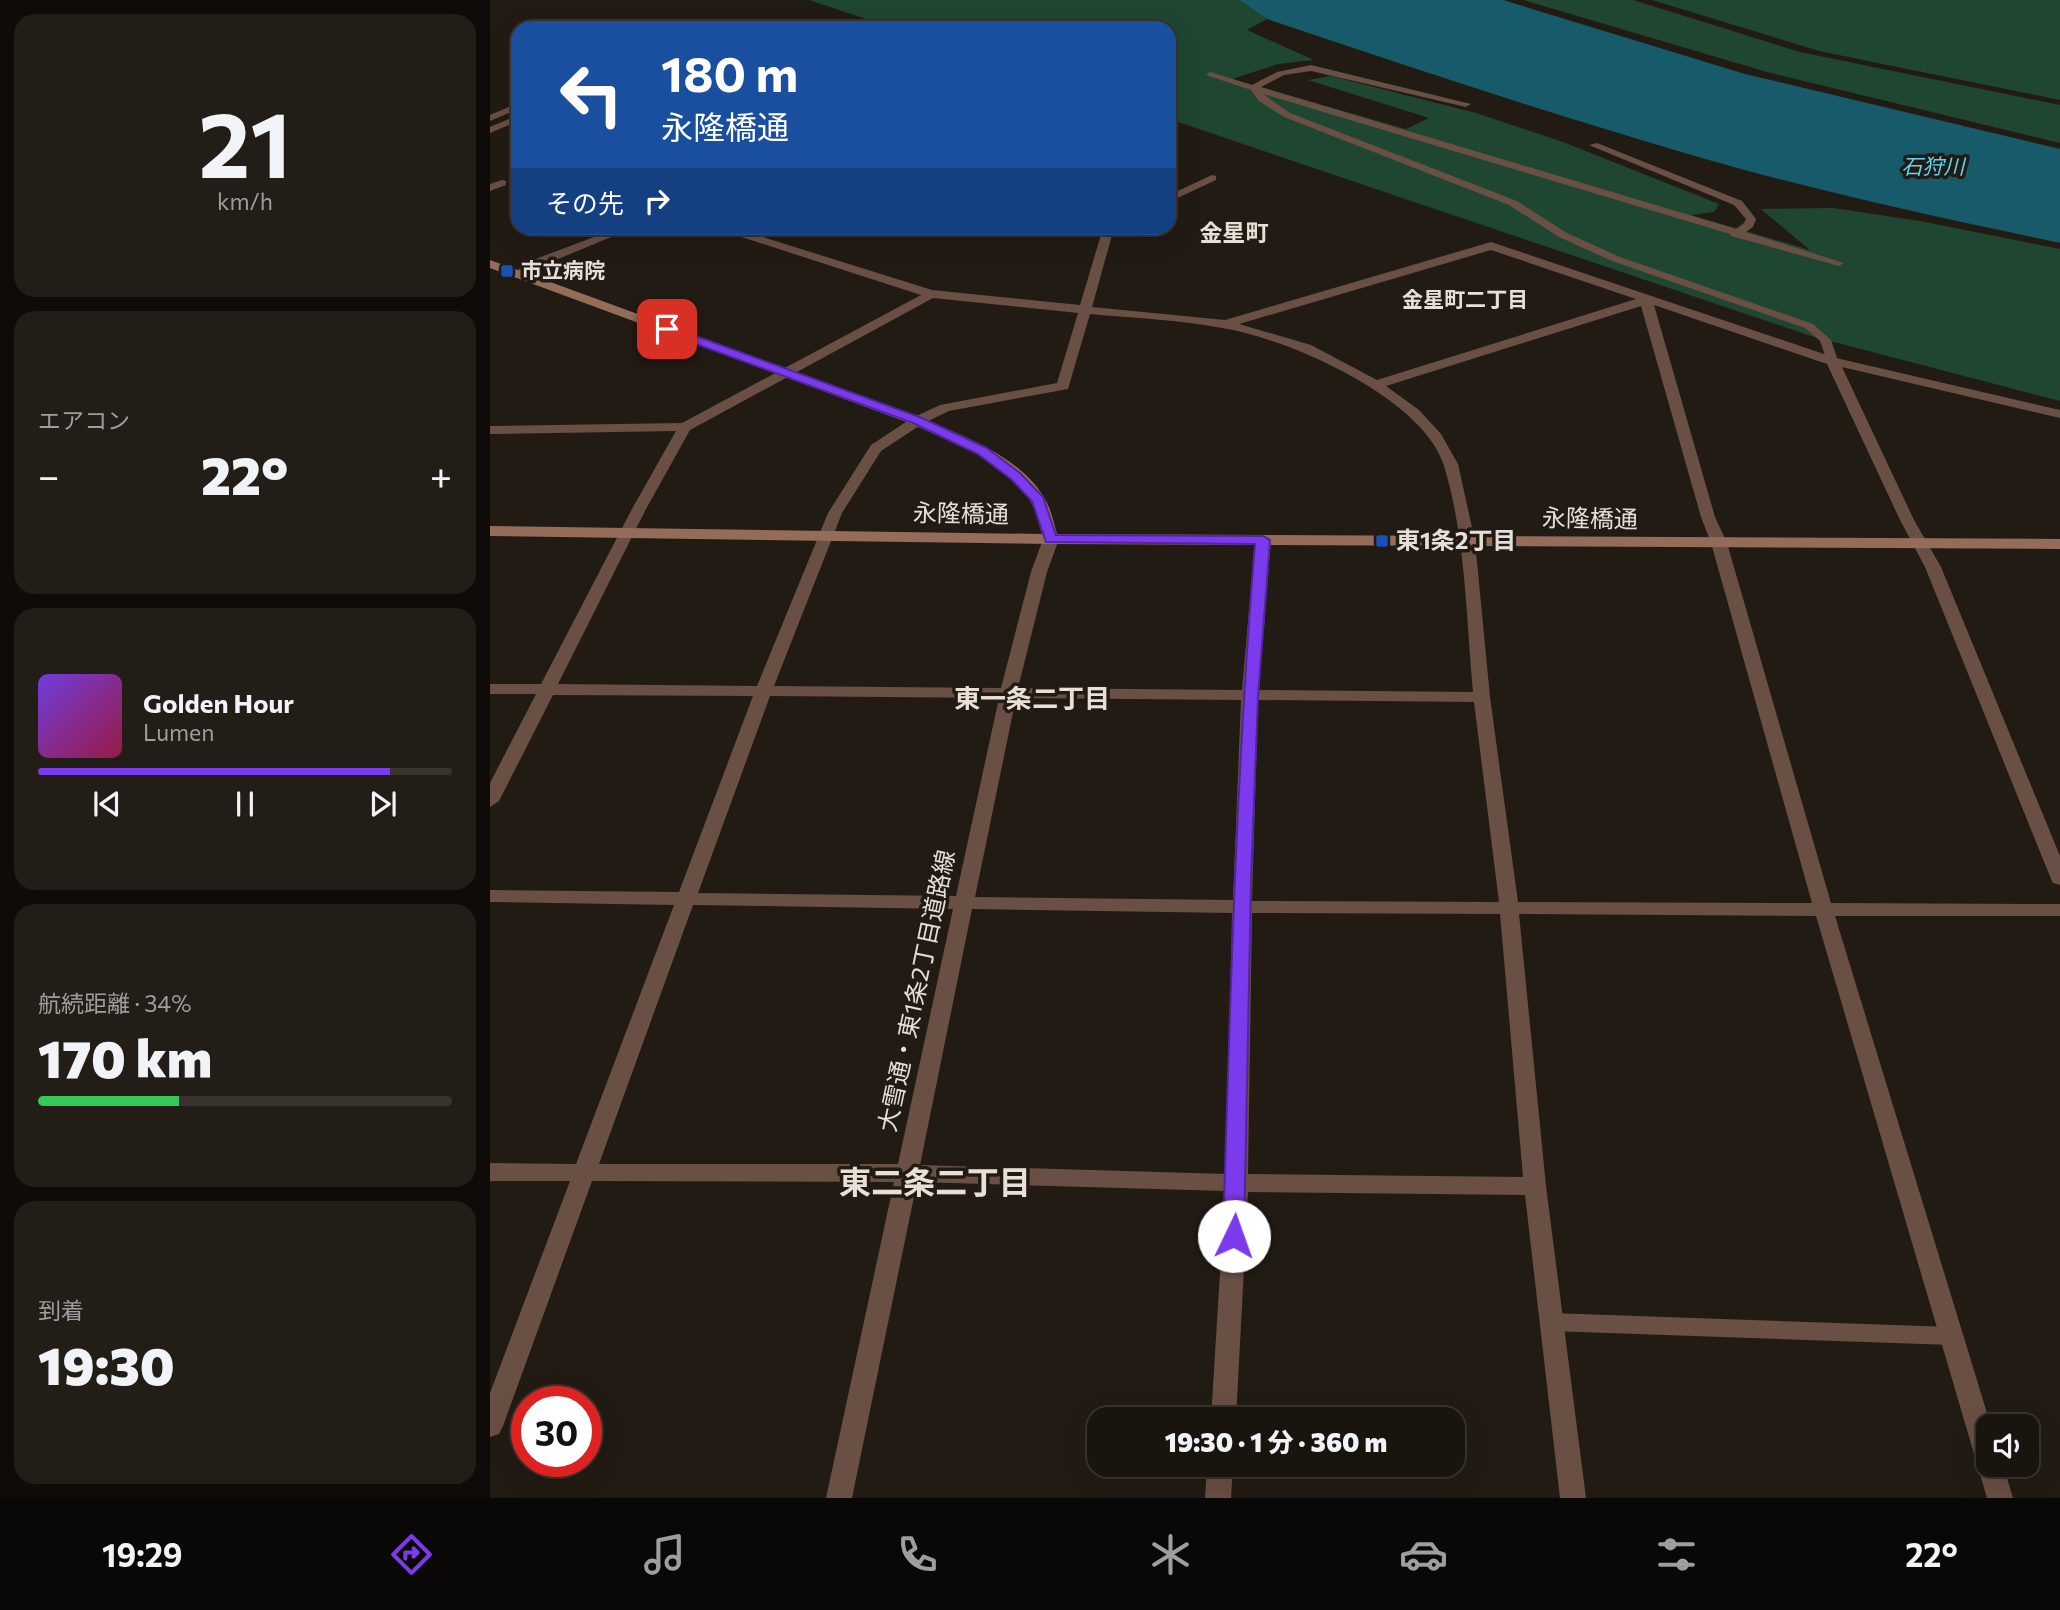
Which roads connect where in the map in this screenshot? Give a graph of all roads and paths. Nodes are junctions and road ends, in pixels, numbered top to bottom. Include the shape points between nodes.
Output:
1 (1210, 75) dead end
2 (1254, 88) junction
3 (1466, 104) dead end
4 (511, 109) edge
5 (490, 118) edge
6 (511, 121) edge
7 (490, 130) edge
8 (1594, 145) dead end
9 (1212, 178) dead end
10 (502, 183) dead end
11 (490, 188) edge
12 (1176, 196) edge
13 (1735, 234) junction
14 (609, 235) edge
15 (746, 235) edge
16 (1107, 235) edge
17 (1839, 262) dead end
18 (490, 264) edge
19 (516, 275) junction
20 (931, 294) junction
21 (1646, 300) junction
22 (1086, 310) junction
23 (1225, 324) junction
24 (1832, 361) junction
25 (785, 373) junction
26 (1376, 385) junction
27 (2060, 414) edge
28 (917, 421) junction
29 (685, 427) junction
30 (490, 430) edge
31 (490, 531) edge
32 (627, 532) junction
33 (828, 534) junction
34 (1051, 539) junction
35 (1263, 540) junction
36 (1466, 541) junction
37 (1719, 543) junction
38 (1922, 544) junction
39 (2060, 544) edge
40 (490, 690) edge
41 (548, 690) junction
42 (763, 692) junction
43 (1008, 694) junction
44 (1250, 696) junction
45 (1482, 697) junction
46 (490, 801) edge
47 (2060, 879) edge
48 (490, 896) edge
49 (686, 900) junction
50 (963, 902) junction
51 (1242, 907) junction
52 (1509, 908) junction
53 (1823, 908) junction
54 (2060, 910) edge
55 (490, 1172) edge
56 (583, 1173) junction
57 (905, 1173) junction
58 (1237, 1183) junction
59 (1535, 1186) junction
60 (1551, 1322) junction
61 (1952, 1336) junction
62 (1224, 1407) edge
63 (1976, 1417) edge
64 (490, 1426) edge
65 (1219, 1477) edge
66 (1994, 1477) edge
67 (839, 1498) edge
68 (1218, 1498) edge
69 (1573, 1498) edge
70 (2000, 1498) edge

1 - 2 lane
2 - 3 lane via 1271,78 1311,68
2 - 13 lane
2 - 24 lane via 1287,115 1513,202 1595,250 1809,326 1824,336
4 - 5 lane
6 - 7 lane
8 - 13 lane via 1738,203 1751,219
9 - 12 street
10 - 11 lane
13 - 17 lane
14 - 19 street
15 - 20 street
16 - 22 street
18 - 19 street
19 - 25 street
20 - 22 street
20 - 25 street
21 - 23 street via 1491,246
21 - 24 street
21 - 26 street
21 - 37 street
22 - 23 street
22 - 28 street via 1063,386 945,408
23 - 26 street via 1306,348
24 - 27 street
24 - 38 street
25 - 28 street
25 - 29 street
26 - 36 street via 1414,413 1436,437 1451,464
28 - 33 street via 876,448 835,513
28 - 34 street via 983,451 1015,476 1038,500
29 - 30 street
29 - 32 street
31 - 32 street, 永隆橋通
32 - 33 street, 永隆橋通
32 - 41 street
33 - 34 street, 永隆橋通
33 - 42 street
34 - 35 street, 永隆橋通
34 - 43 street, 大雪通・東1条2丁目道路線
35 - 36 street, 永隆橋通
35 - 44 street
36 - 37 street, 永隆橋通
36 - 45 street
37 - 38 street, 永隆橋通
37 - 53 street
38 - 39 street, 永隆橋通
38 - 47 street
40 - 41 street
41 - 42 street
41 - 46 street
42 - 43 street
42 - 49 street
43 - 44 street
43 - 50 street, 大雪通・東1条2丁目道路線
44 - 45 street
44 - 51 street
45 - 52 street
48 - 49 street
49 - 50 street
49 - 56 street
50 - 51 street
50 - 57 street, 大雪通・東1条2丁目道路線
51 - 52 street
51 - 58 street
52 - 53 street
52 - 59 street
53 - 54 street
53 - 61 street
55 - 56 street
56 - 57 street
56 - 64 street
57 - 58 street
57 - 67 street, 大雪通・東1条2丁目道路線
58 - 59 street
58 - 62 street
59 - 60 street
60 - 61 lane
60 - 69 street
61 - 63 street
65 - 68 street
66 - 70 street

